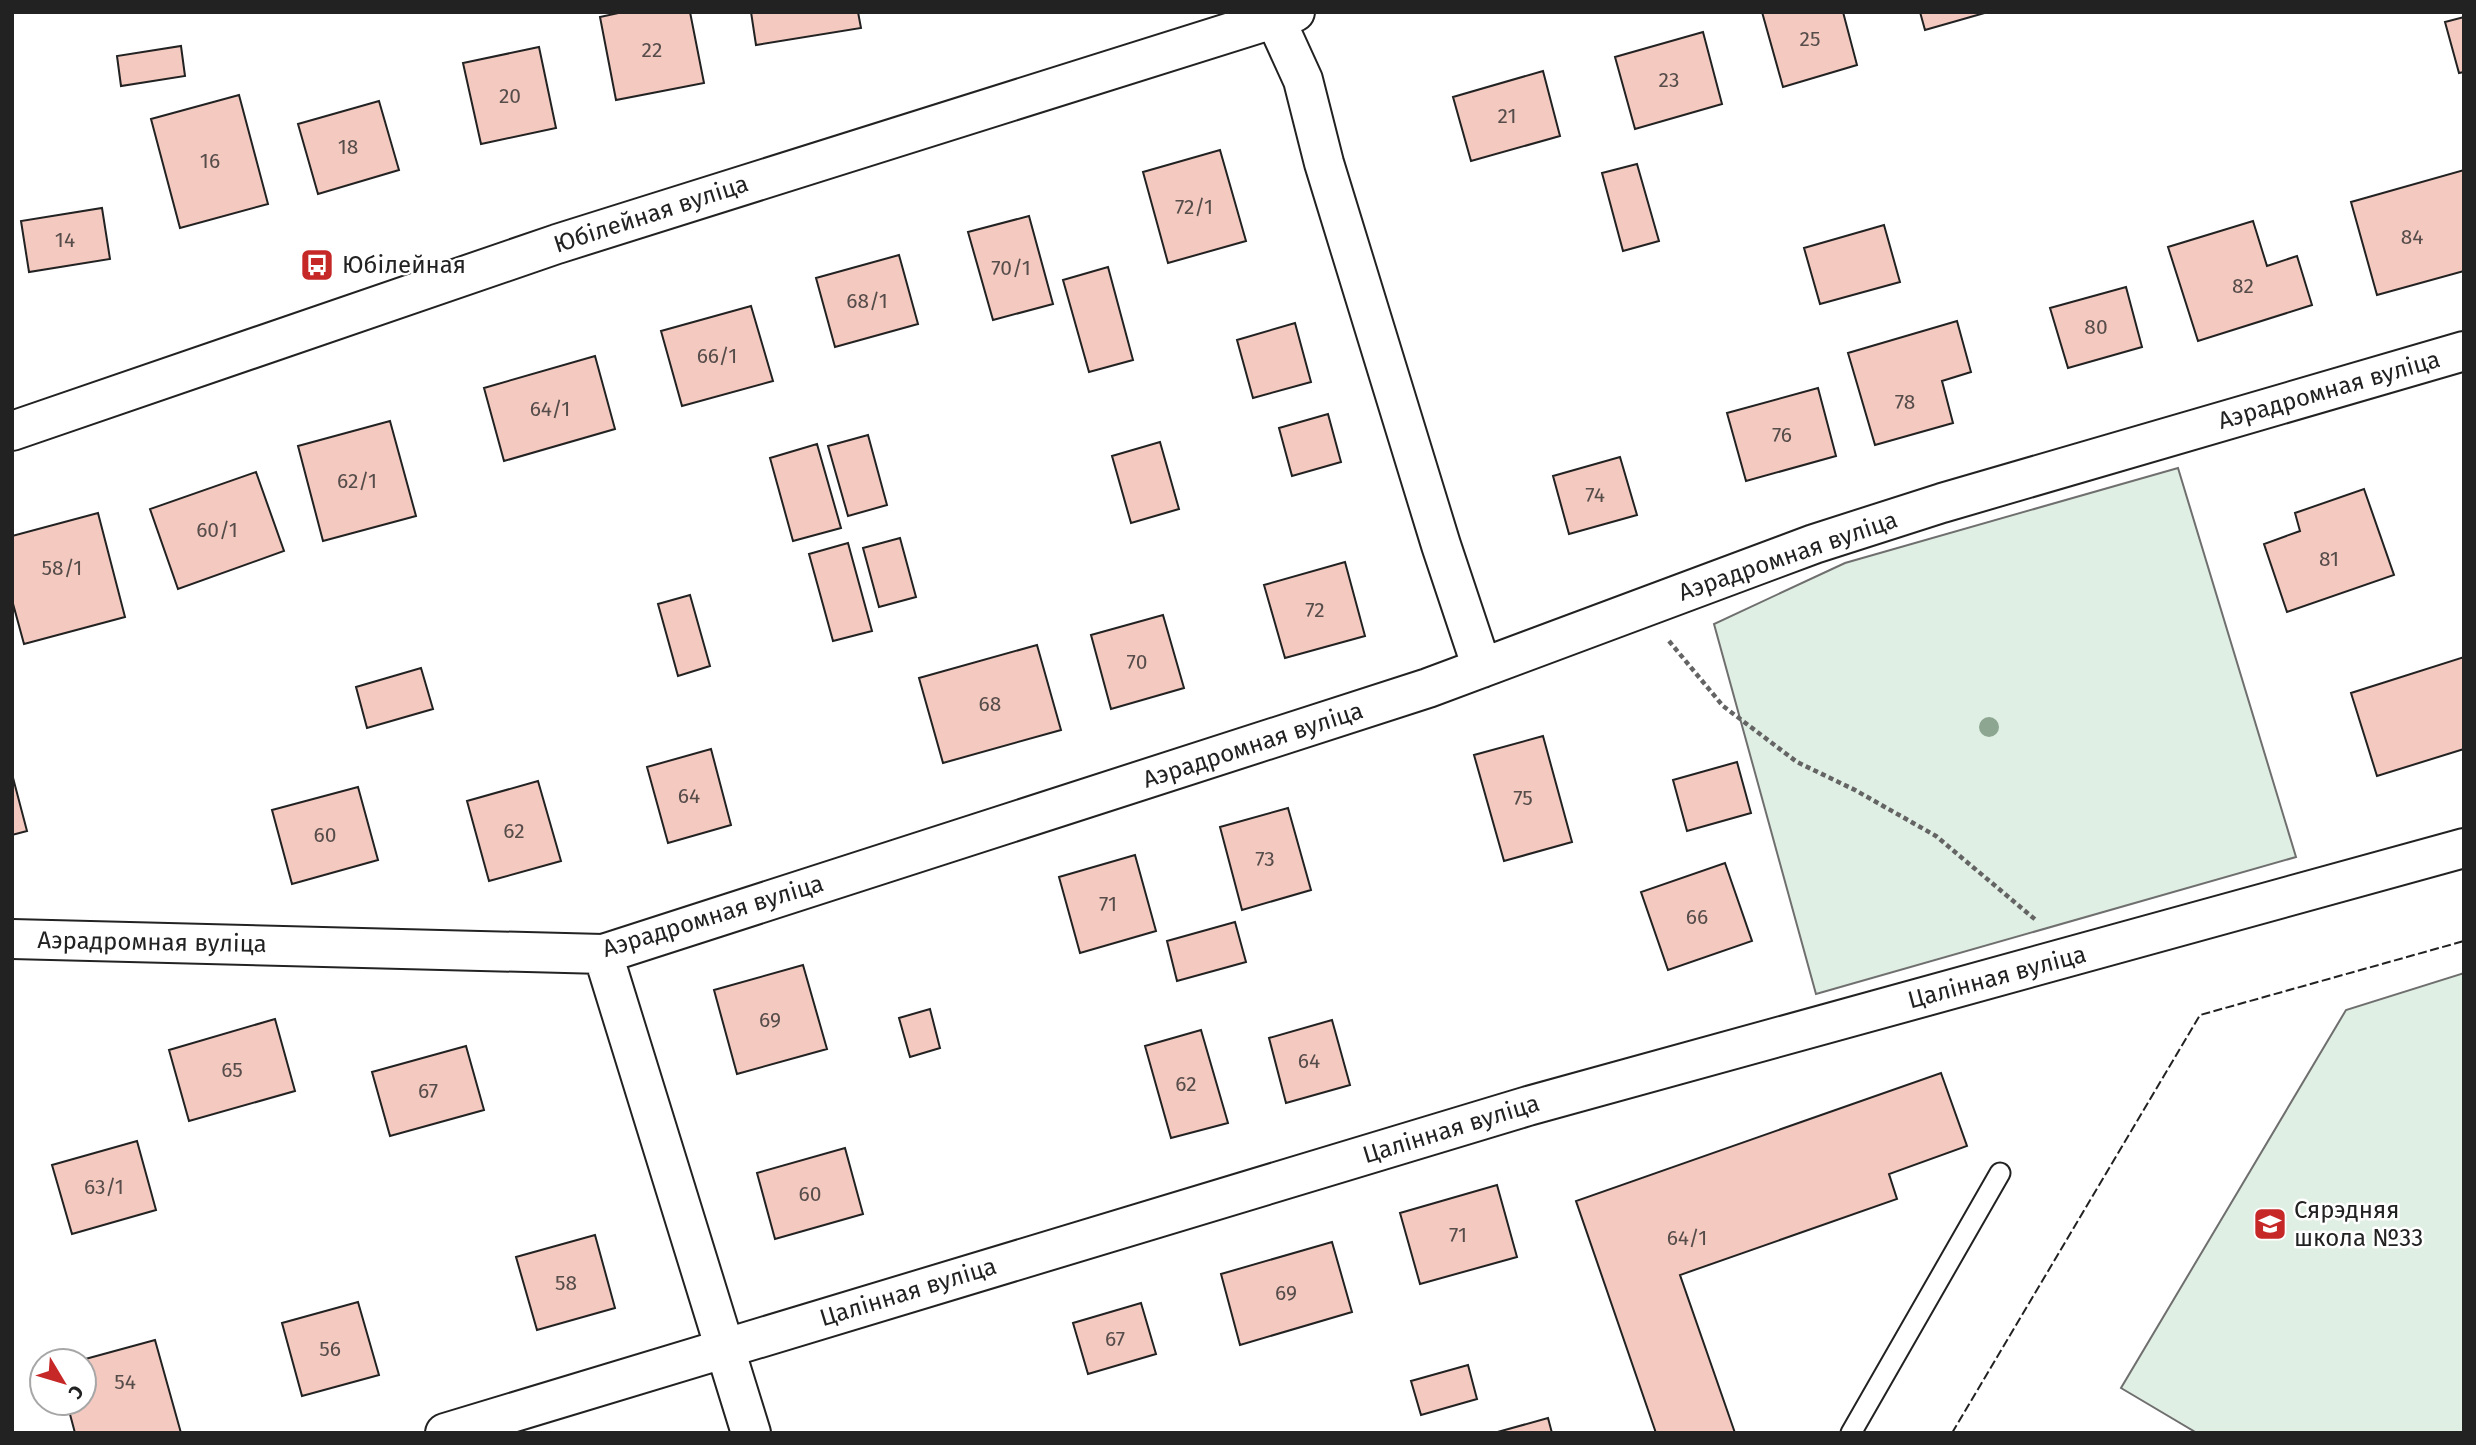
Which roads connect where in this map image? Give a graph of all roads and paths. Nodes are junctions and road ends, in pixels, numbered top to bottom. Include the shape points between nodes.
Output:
1 (1280, 14) edge
2 (2464, 351) edge
3 (12, 431) edge
4 (1642, 608) junction
5 (1482, 668) junction
6 (2464, 848) edge
7 (12, 939) edge
8 (603, 954) junction
9 (2077, 955) junction
10 (2000, 1173) dead end
11 (724, 1348) junction
12 (444, 1433) edge
13 (751, 1433) edge
14 (1851, 1433) edge

1 - 3 street, Юбілейная вуліца via 558,244
1 - 5 street
2 - 4 street, Аэрадромная вуліца via 1942,502
4 - 5 street, Аэрадромная вуліца
4 - 9 path via 1723,706 1797,762 1936,836
5 - 8 street, Аэрадромная вуліца
6 - 9 street, Цалінная вуліца
7 - 8 street, Аэрадромная вуліца
8 - 11 street
9 - 11 street, Цалінная вуліца via 1528,1106
10 - 14 lane
11 - 12 street, Цалінная вуліца
11 - 13 street

